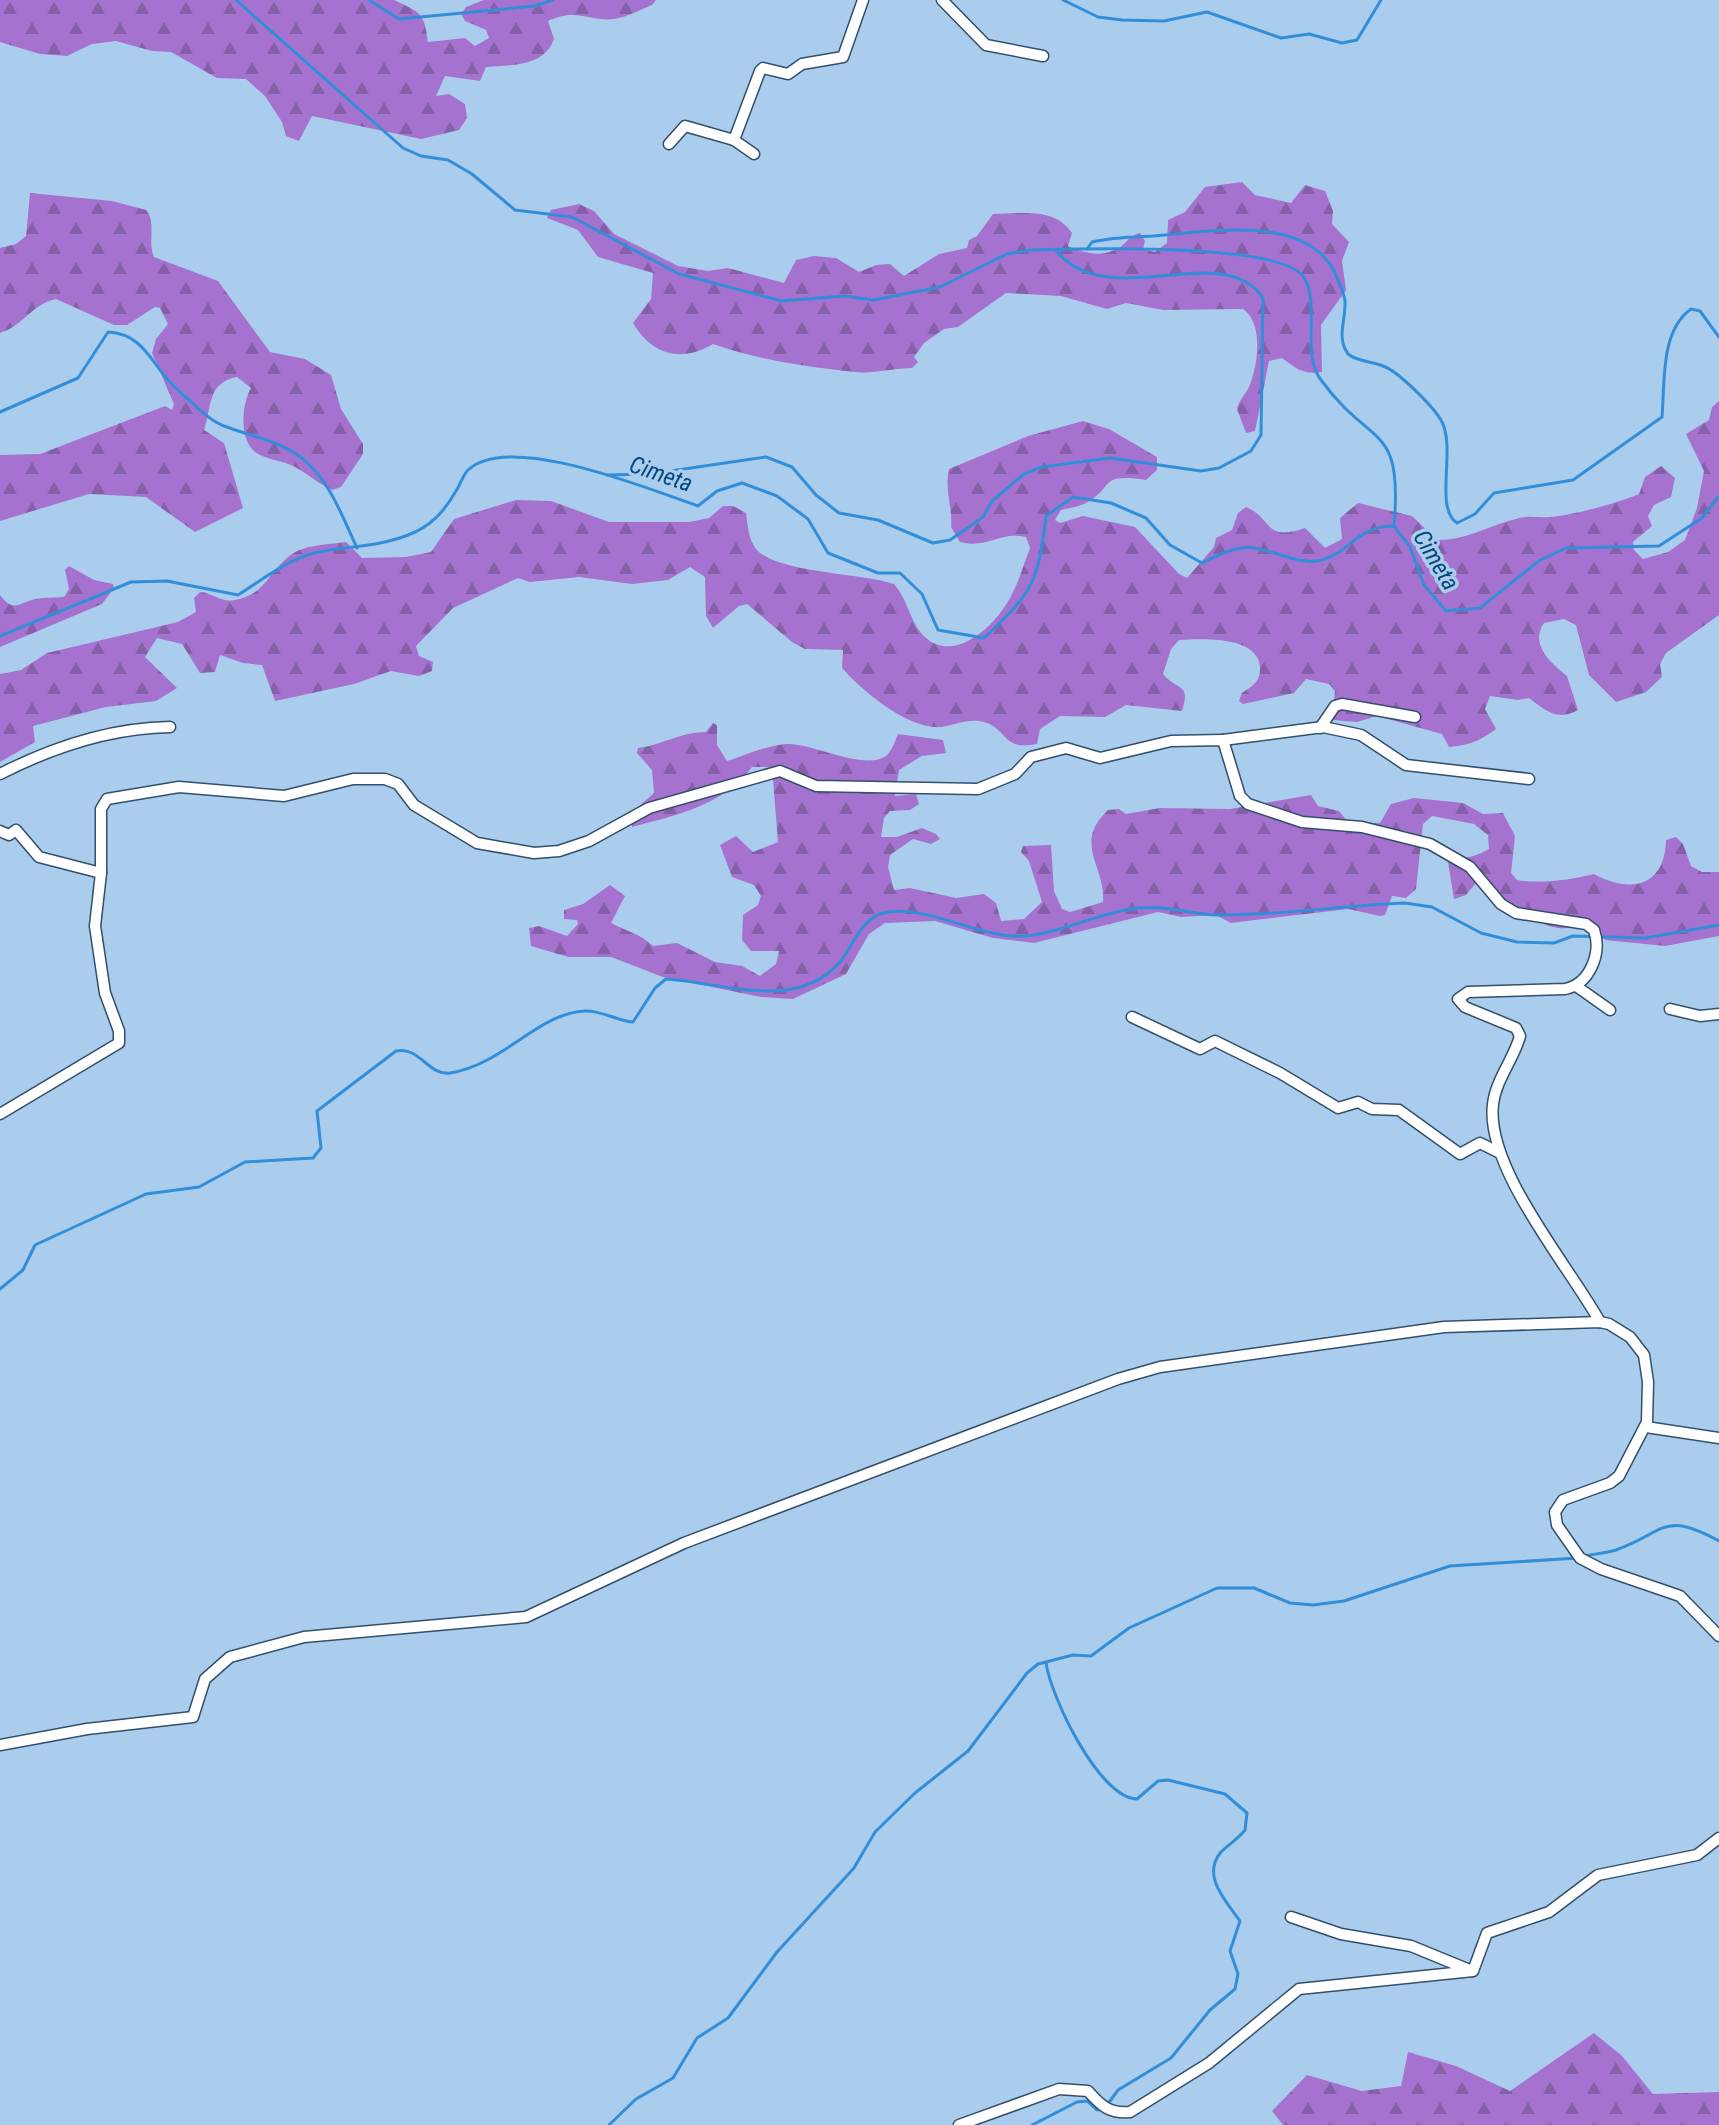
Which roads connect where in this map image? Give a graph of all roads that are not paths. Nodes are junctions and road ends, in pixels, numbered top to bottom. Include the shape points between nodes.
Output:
1 (863, 0) edge
2 (942, 0) edge
3 (1043, 56) dead end
4 (734, 140) junction
5 (669, 144) dead end
6 (754, 154) dead end
7 (1415, 717) dead end
8 (170, 727) dead end
9 (1320, 728) junction
10 (1223, 740) junction
11 (0, 774) edge
12 (1529, 779) dead end
13 (0, 831) edge
14 (101, 873) junction
15 (1576, 986) junction
16 (1670, 1009) dead end
17 (1610, 1010) dead end
18 (1719, 1014) edge
19 (1132, 1017) dead end
20 (0, 1114) edge
21 (1500, 1153) junction
22 (1600, 1322) junction
23 (1646, 1427) junction
24 (1719, 1438) edge
25 (1719, 1636) edge
26 (0, 1745) edge
27 (1719, 1838) edge
28 (1291, 1917) dead end
29 (1473, 1971) junction
30 (959, 2125) edge

1 - 4 street via 843,57 802,64 788,74 763,68
2 - 3 street via 986,45
4 - 5 street via 685,126
4 - 6 street
7 - 9 street via 1342,704
8 - 11 street via 101,733
9 - 10 street
9 - 12 street via 1361,735 1406,765
10 - 14 street via 1171,741 1100,758 1066,748 1031,757 1015,774 978,789 816,786 780,771 649,808 589,841 534,853 477,843 414,805 398,784 385,779 353,779 269,797 179,787 103,802
10 - 15 street via 1240,796 1248,804 1302,822 1362,827 1430,844 1470,867 1501,904 1516,913 1591,926 1596,935 1589,973
13 - 14 street via 9,835 16,830 39,857
14 - 20 street via 97,945 119,1043
15 - 17 street
15 - 21 street via 1468,992 1458,999 1465,1007 1516,1028 1520,1036 1493,1101 1493,1136
16 - 18 street
19 - 21 street via 1200,1049 1215,1041 1338,1108 1358,1102 1372,1109 1399,1110 1460,1154 1480,1143
21 - 22 street
22 - 23 street via 1630,1337 1644,1355
22 - 26 street via 1444,1327 1160,1367 684,1543 526,1617 267,1645 230,1657 205,1679 193,1717
23 - 24 street
23 - 25 street via 1619,1476 1563,1500 1556,1509 1557,1525 1580,1558 1680,1596
27 - 29 street via 1697,1855 1598,1875 1549,1912 1487,1933
28 - 29 street via 1341,1934 1411,1946
29 - 30 street via 1299,1989 1209,2063 1130,2112 1102,2107 1088,2091 1059,2089

